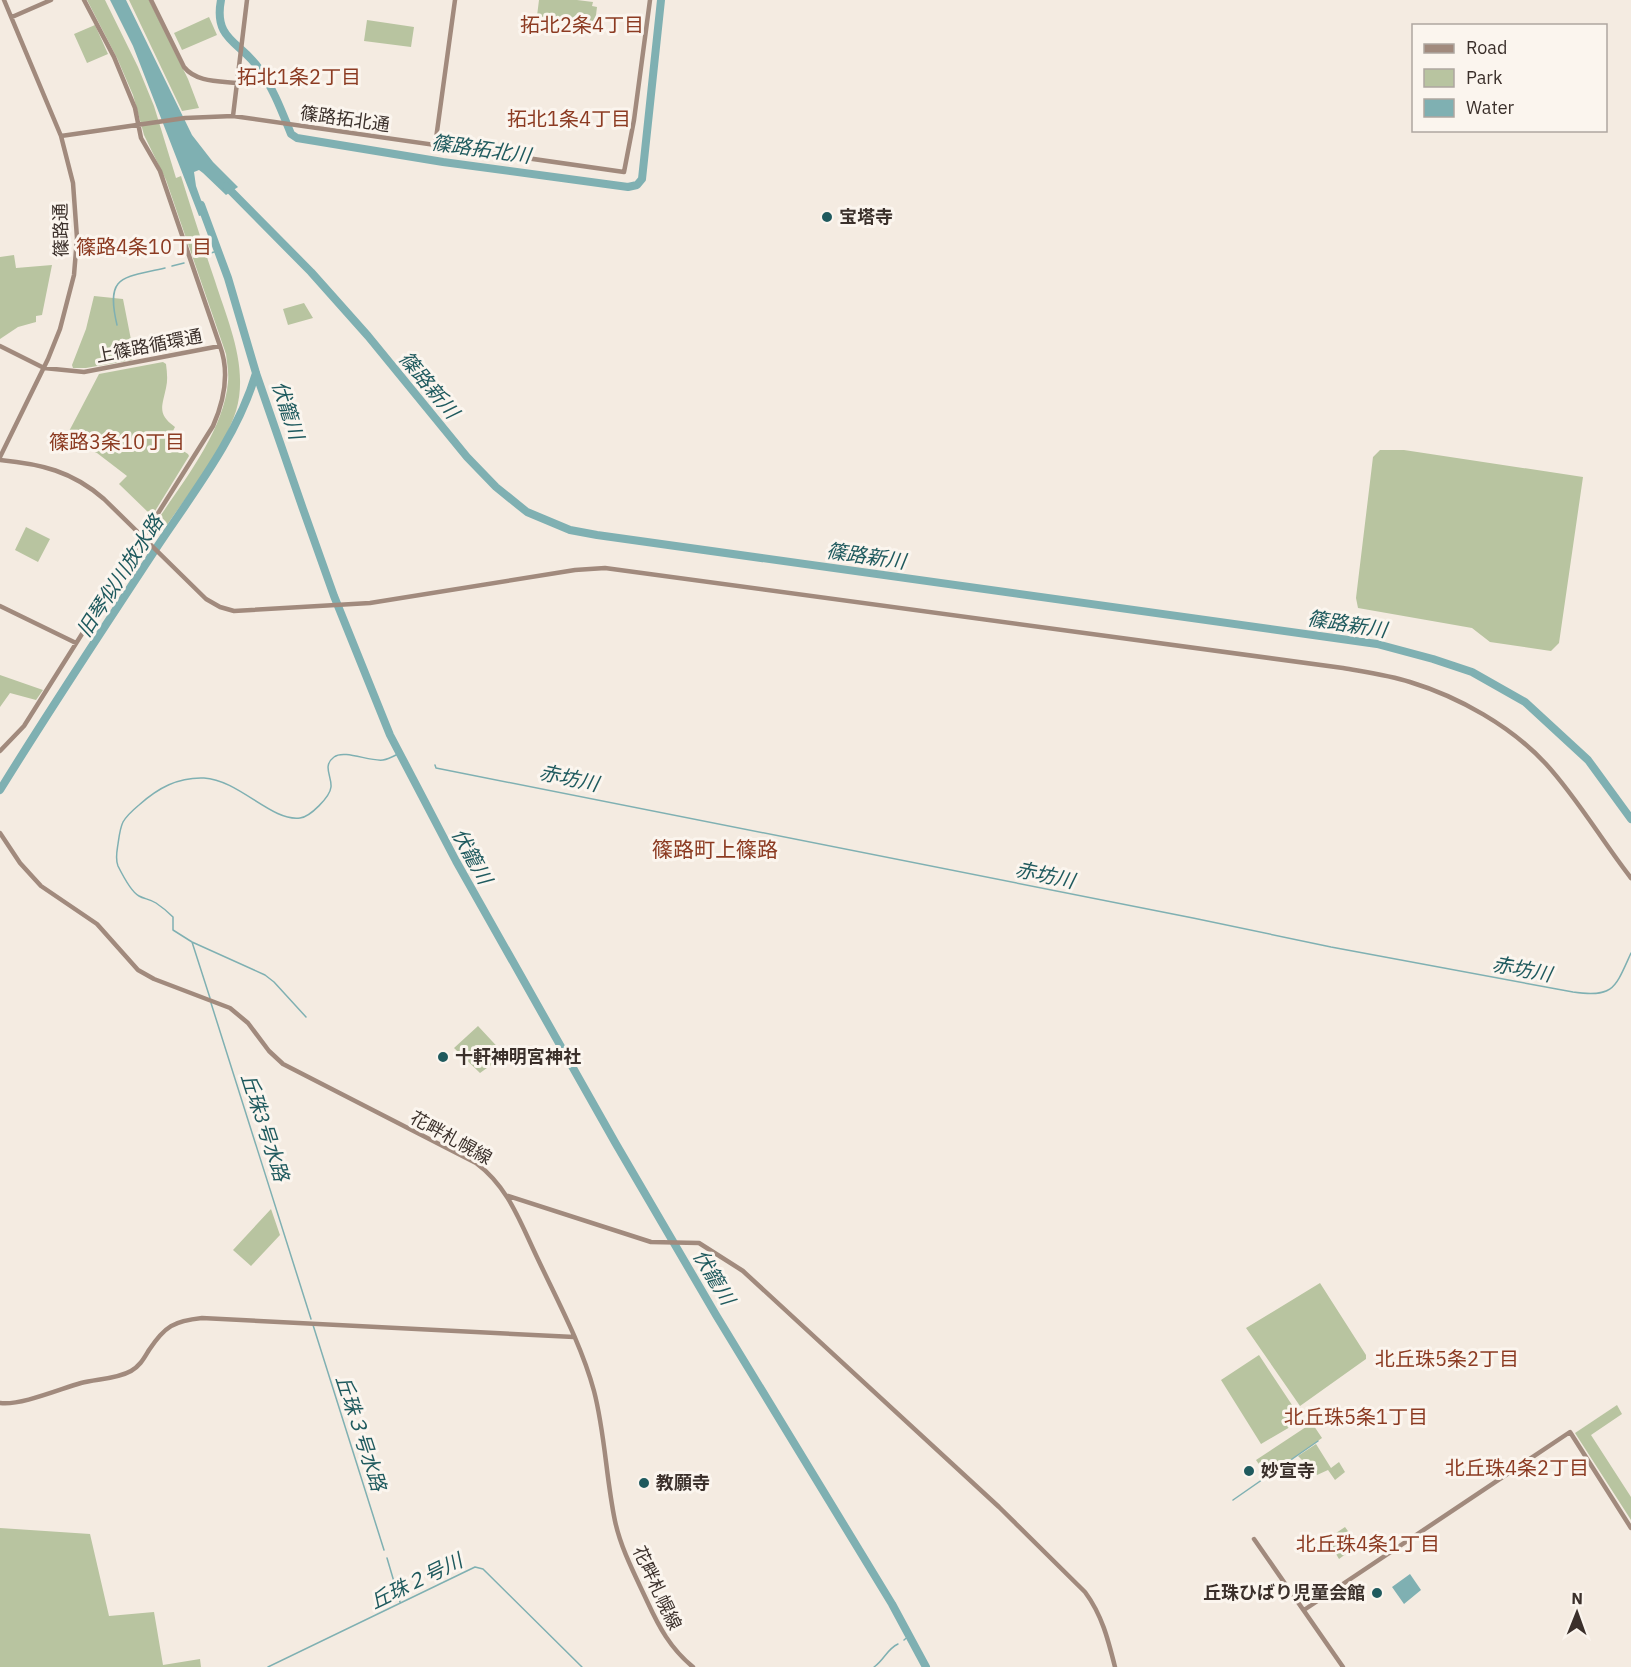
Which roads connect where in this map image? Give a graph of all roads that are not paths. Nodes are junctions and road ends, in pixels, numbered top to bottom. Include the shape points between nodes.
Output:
1 (4, 0) edge
2 (51, 0) edge
3 (84, 0) edge
4 (151, 0) edge
5 (247, 0) edge
6 (455, 0) edge
7 (650, 0) edge
8 (12, 17) junction
9 (237, 83) junction
10 (233, 116) junction
11 (139, 125) junction
12 (61, 136) junction
13 (435, 146) junction
14 (0, 346) edge
15 (220, 346) junction
16 (44, 368) junction
17 (0, 459) edge
18 (143, 537) junction
19 (0, 606) edge
20 (76, 643) junction
21 (0, 751) edge
22 (0, 832) edge
23 (1631, 878) edge
24 (507, 1196) junction
25 (574, 1337) junction
26 (0, 1403) edge
27 (1631, 1528) edge
28 (1254, 1539) dead end
29 (1304, 1610) junction
30 (693, 1667) edge
31 (1115, 1667) edge
32 (1343, 1667) edge

1 - 8 street, 篠路通
2 - 8 street
3 - 11 street via 114,57
4 - 9 street via 190,74
5 - 9 street
6 - 13 street
7 - 13 street, 篠路拓北通 via 624,172
8 - 12 street, 篠路通
9 - 10 street
10 - 11 street, 篠路拓北通
10 - 13 street, 篠路拓北通
11 - 12 street, 篠路拓北通
11 - 15 street via 141,138 160,171
12 - 16 street, 篠路通 via 73,183 74,275 64,319
14 - 16 street
15 - 16 street, 上篠路循環通 via 97,371
15 - 18 street, 上篠路循環通 via 225,381 218,414
16 - 17 street, 篠路通
17 - 18 street via 28,462 76,478
18 - 20 street, 上篠路循環通
18 - 23 street via 206,599 234,610 411,598 605,568 1376,674 1447,696 1514,737 1545,763 1577,801
19 - 20 street
20 - 21 street, 上篠路循環通 via 24,726
22 - 24 street, 花畔札幌線 via 27,872 97,924 138,970 230,1008 284,1064 476,1164
24 - 25 street, 花畔札幌線
24 - 31 street via 651,1242 699,1243 743,1270 1075,1581 1096,1607
25 - 26 street via 202,1318 182,1321 162,1331 132,1371 13,1403
25 - 30 street, 花畔札幌線 via 594,1391 619,1538 662,1633
27 - 29 street via 1570,1432
28 - 29 street
29 - 32 street

